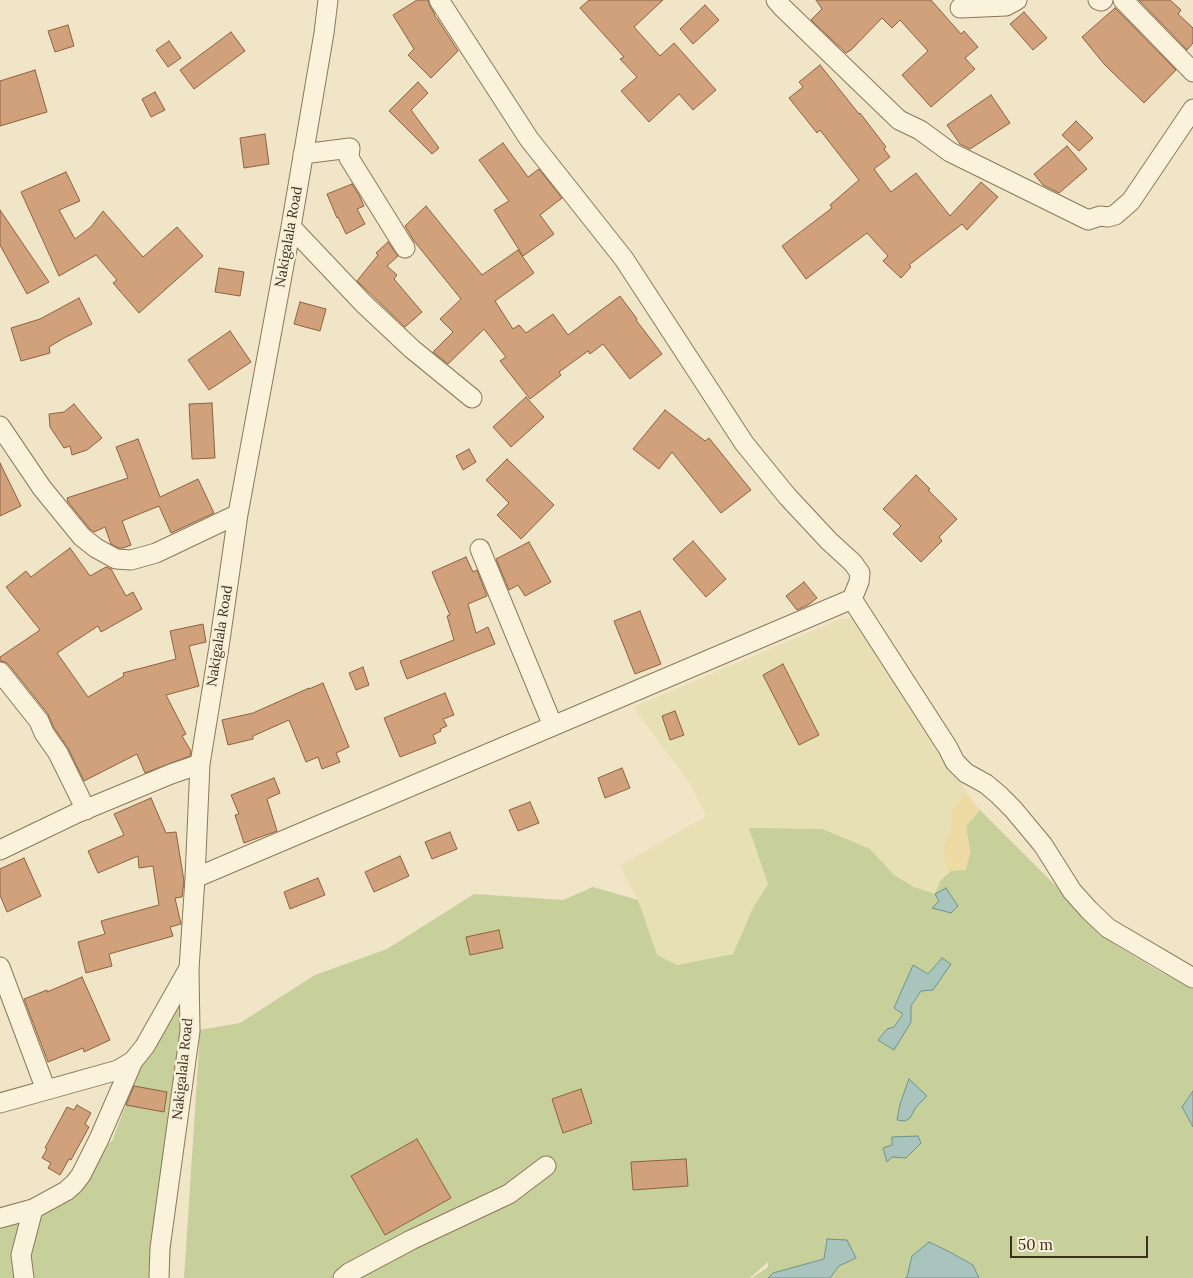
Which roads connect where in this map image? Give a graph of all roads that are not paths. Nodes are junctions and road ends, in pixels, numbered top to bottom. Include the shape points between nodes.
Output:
1 (328, 0) edge
2 (439, 0) edge
3 (776, 0) edge
4 (1017, 0) edge
5 (1098, 0) edge
6 (1103, 0) edge
7 (1123, 0) edge
8 (960, 8) dead end
9 (1193, 72) edge
10 (1193, 109) edge
11 (303, 154) junction
12 (291, 227) junction
13 (405, 248) dead end
14 (472, 398) dead end
15 (0, 426) edge
16 (238, 514) junction
17 (480, 549) dead end
18 (852, 599) junction
19 (0, 672) edge
20 (553, 726) junction
21 (200, 764) junction
22 (86, 810) junction
23 (0, 850) edge
24 (195, 878) junction
25 (0, 967) edge
26 (189, 969) junction
27 (1193, 978) edge
28 (133, 1061) junction
29 (46, 1090) junction
30 (0, 1103) edge
31 (546, 1166) dead end
32 (33, 1209) junction
33 (0, 1218) edge
34 (24, 1278) edge
35 (159, 1278) edge
36 (343, 1278) edge

1 - 11 street, Nakigalala Road
2 - 18 street via 529,139 624,259 744,443 787,496 854,563 860,573
3 - 10 street via 899,120 920,130 950,152 1088,220 1115,215 1131,201
4 - 8 street via 1006,6
5 - 6 street
7 - 9 street
11 - 12 street, Nakigalala Road
11 - 13 street via 350,148 348,158
12 - 14 street via 412,349
12 - 16 street, Nakigalala Road
15 - 16 street via 42,488 82,537 116,559 131,560 156,553
16 - 21 street, Nakigalala Road
17 - 20 street
18 - 20 street
18 - 27 street via 955,762 1013,809 1043,845 1072,891 1108,928
19 - 22 street via 39,721
20 - 24 street
21 - 22 street
21 - 24 street, Nakigalala Road
22 - 23 street
24 - 26 street, Nakigalala Road
25 - 29 street
26 - 28 street
26 - 35 street, Nakigalala Road via 190,1032 160,1248
28 - 29 street via 118,1070
28 - 32 street via 81,1175 66,1190
29 - 30 street
31 - 36 street via 509,1194 411,1240
32 - 33 street
32 - 34 street via 21,1255

